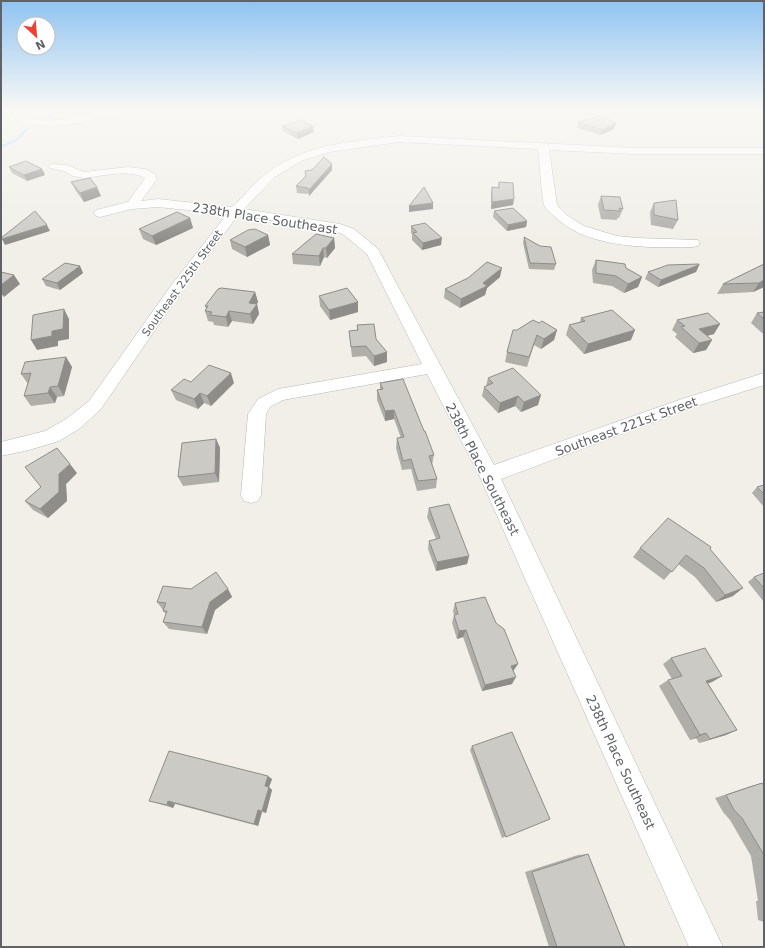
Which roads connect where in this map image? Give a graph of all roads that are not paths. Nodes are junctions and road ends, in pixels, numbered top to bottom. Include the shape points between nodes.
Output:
1 (315, 153) edge
2 (544, 153) edge
3 (54, 166) dead end
4 (132, 205) junction
5 (235, 211) junction
6 (100, 213) dead end
7 (693, 243) dead end
8 (432, 368) junction
9 (764, 378) edge
10 (1, 449) edge
11 (489, 475) junction
12 (251, 495) dead end
13 (706, 947) edge

1 - 5 street, Southeast 225th Street via 271,175
2 - 7 street via 551,206 571,224 592,233 632,242
3 - 4 street via 88,175 133,171 148,174 151,179
4 - 5 street, 238th Place Southeast via 158,203
4 - 6 street, 238th Place Southeast
5 - 8 street, 238th Place Southeast via 323,224 349,232 362,241 374,252
5 - 10 street, Southeast 225th Street via 175,290 95,405 79,421 61,433 41,441
8 - 11 street, 238th Place Southeast
8 - 12 street via 278,394 264,403 258,414
9 - 11 street, Southeast 221st Street
11 - 13 street, 238th Place Southeast

